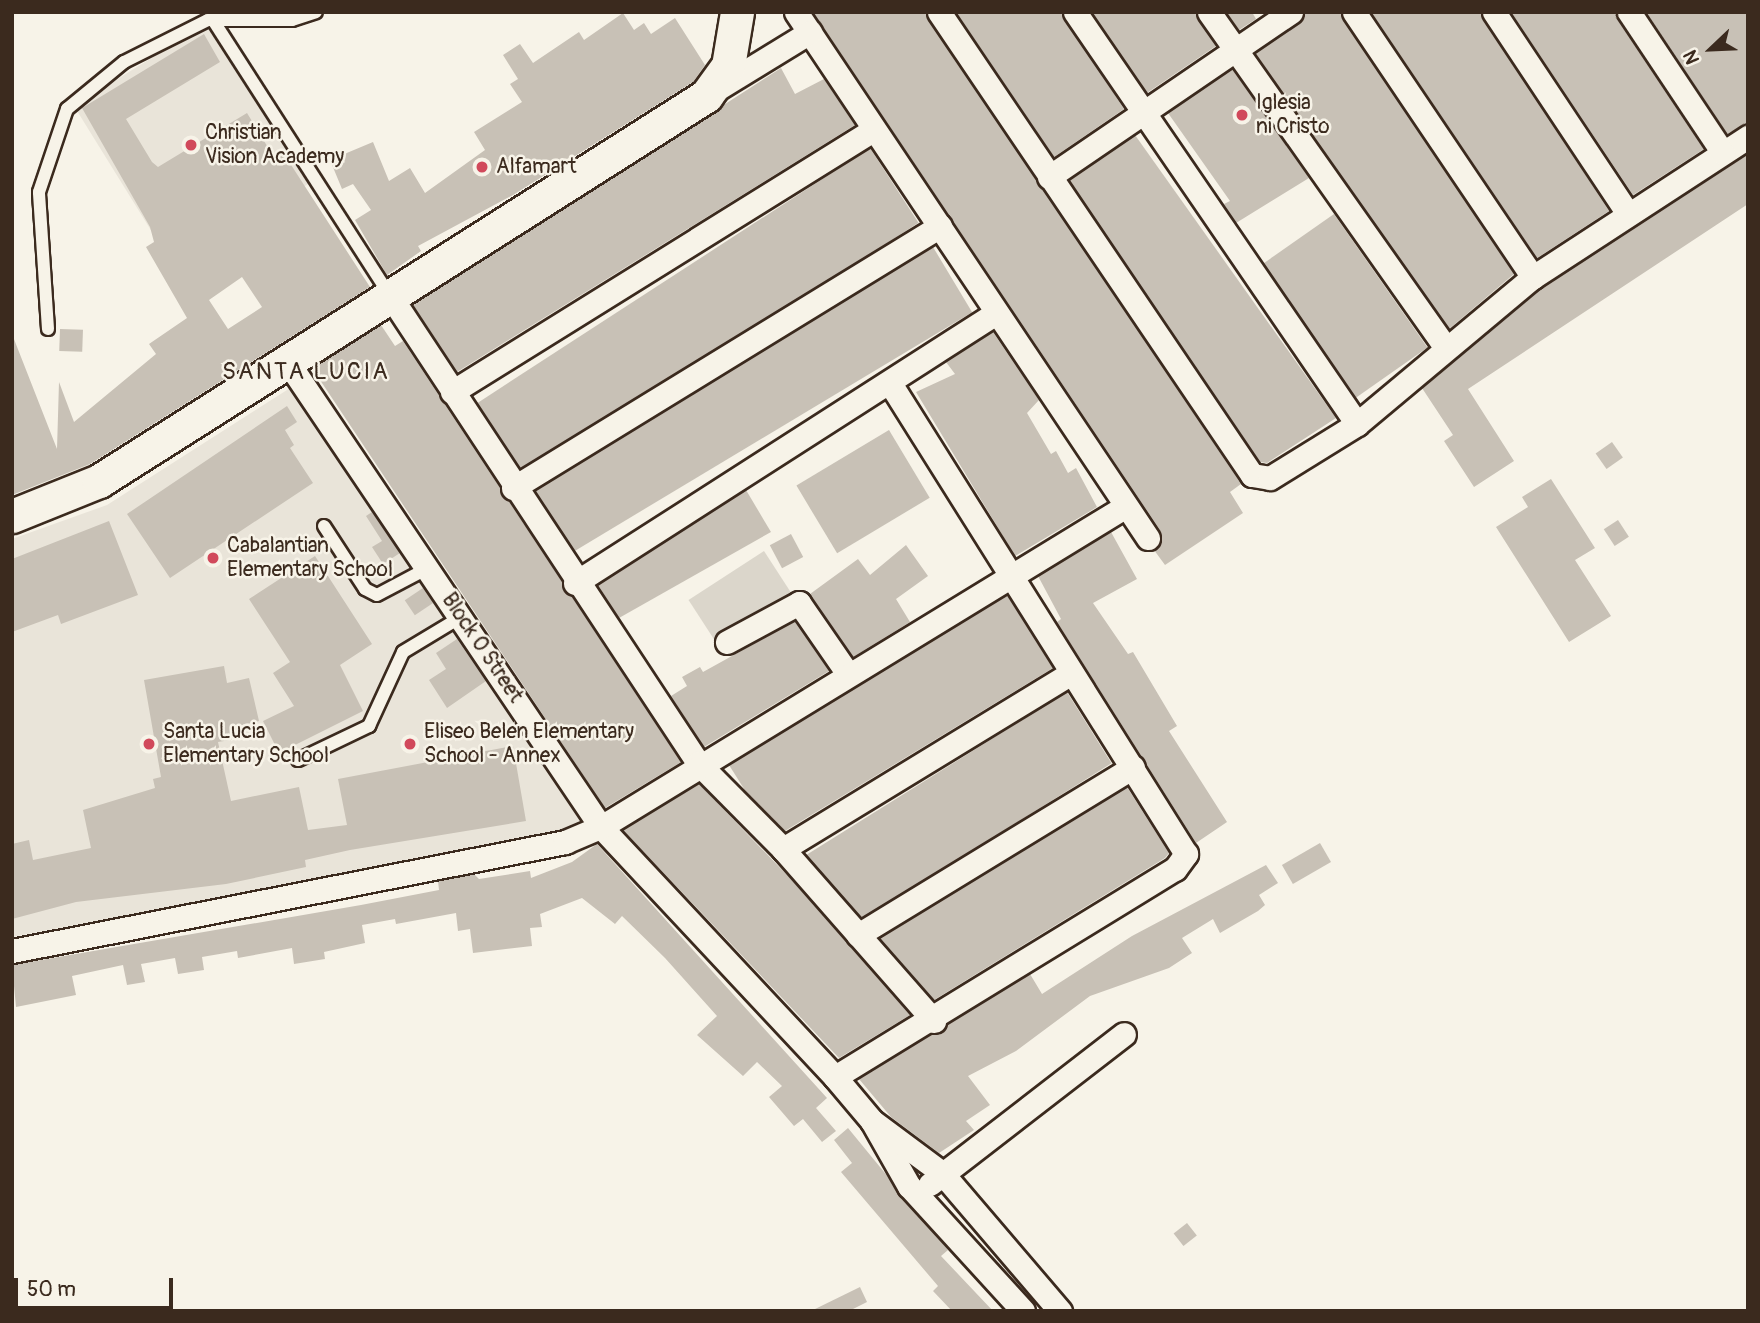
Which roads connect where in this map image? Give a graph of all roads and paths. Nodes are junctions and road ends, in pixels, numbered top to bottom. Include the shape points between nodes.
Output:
1 (316, 12) edge
2 (737, 12) edge
3 (796, 12) edge
4 (939, 12) edge
5 (1075, 12) edge
6 (1209, 12) edge
7 (1291, 12) edge
8 (1354, 12) edge
9 (1494, 12) edge
10 (1629, 12) edge
11 (213, 20) junction
12 (810, 32) junction
13 (1235, 52) junction
14 (706, 96) junction
15 (1143, 113) junction
16 (872, 131) junction
17 (1748, 137) edge
18 (1723, 153) junction
19 (1049, 177) junction
20 (1628, 214) junction
21 (940, 226) junction
22 (1533, 277) junction
23 (389, 294) junction
24 (996, 313) junction
25 (48, 329) dead end
26 (1445, 347) junction
27 (288, 361) junction
28 (890, 383) junction
29 (452, 393) junction
30 (1357, 424) junction
31 (513, 488) junction
32 (1126, 506) junction
33 (12, 516) edge
34 (324, 526) dead end
35 (1148, 538) dead end
36 (428, 568) junction
37 (1013, 576) junction
38 (575, 583) junction
39 (461, 617) junction
40 (727, 642) dead end
41 (1071, 673) junction
42 (848, 674) junction
43 (298, 760) dead end
44 (698, 763) junction
45 (1133, 766) junction
46 (601, 827) junction
47 (783, 849) junction
48 (858, 935) junction
49 (12, 951) edge
50 (934, 1021) junction
51 (1124, 1034) dead end
52 (835, 1077) junction
53 (872, 1121) junction
54 (942, 1173) junction
55 (917, 1195) junction
56 (1028, 1271) junction
57 (1009, 1305) edge
58 (1060, 1311) edge

1 - 11 lane via 292,20
2 - 14 street via 728,66
3 - 12 street
4 - 19 street
5 - 15 street
6 - 13 street
7 - 13 street
8 - 22 street
9 - 20 street
10 - 18 street
11 - 23 lane
11 - 25 lane via 124,62 66,109 39,192
12 - 14 street
12 - 16 street
13 - 15 street
13 - 26 street
14 - 23 street
15 - 19 street
15 - 30 street
16 - 21 street
16 - 29 street
17 - 18 street
18 - 20 street
19 - 30 street via 1252,475 1270,478
20 - 22 street
21 - 24 street
21 - 31 street
22 - 26 street
23 - 27 street
23 - 29 street
24 - 28 street
24 - 32 street
26 - 30 street via 1408,387
27 - 33 street via 99,481
27 - 36 street, Block O Street
28 - 37 street
28 - 38 street
29 - 31 street
31 - 38 street
32 - 35 street
32 - 37 street
34 - 36 lane via 365,589 377,595
36 - 39 street, Block O Street
37 - 41 street
37 - 42 street
38 - 44 street
39 - 43 lane via 403,652 369,726
39 - 46 street, Block O Street
40 - 42 street via 799,604
41 - 45 street
41 - 47 street
42 - 44 street
44 - 46 street
44 - 47 street
45 - 48 street
45 - 50 street via 1184,846 1184,863
46 - 49 street via 565,842
46 - 52 street, Block O Street
47 - 48 street
48 - 50 street
50 - 52 street
51 - 54 street
52 - 53 street, Block O Street
53 - 54 street
53 - 55 street
54 - 55 street
54 - 56 street
55 - 57 street
56 - 57 street
56 - 58 street

